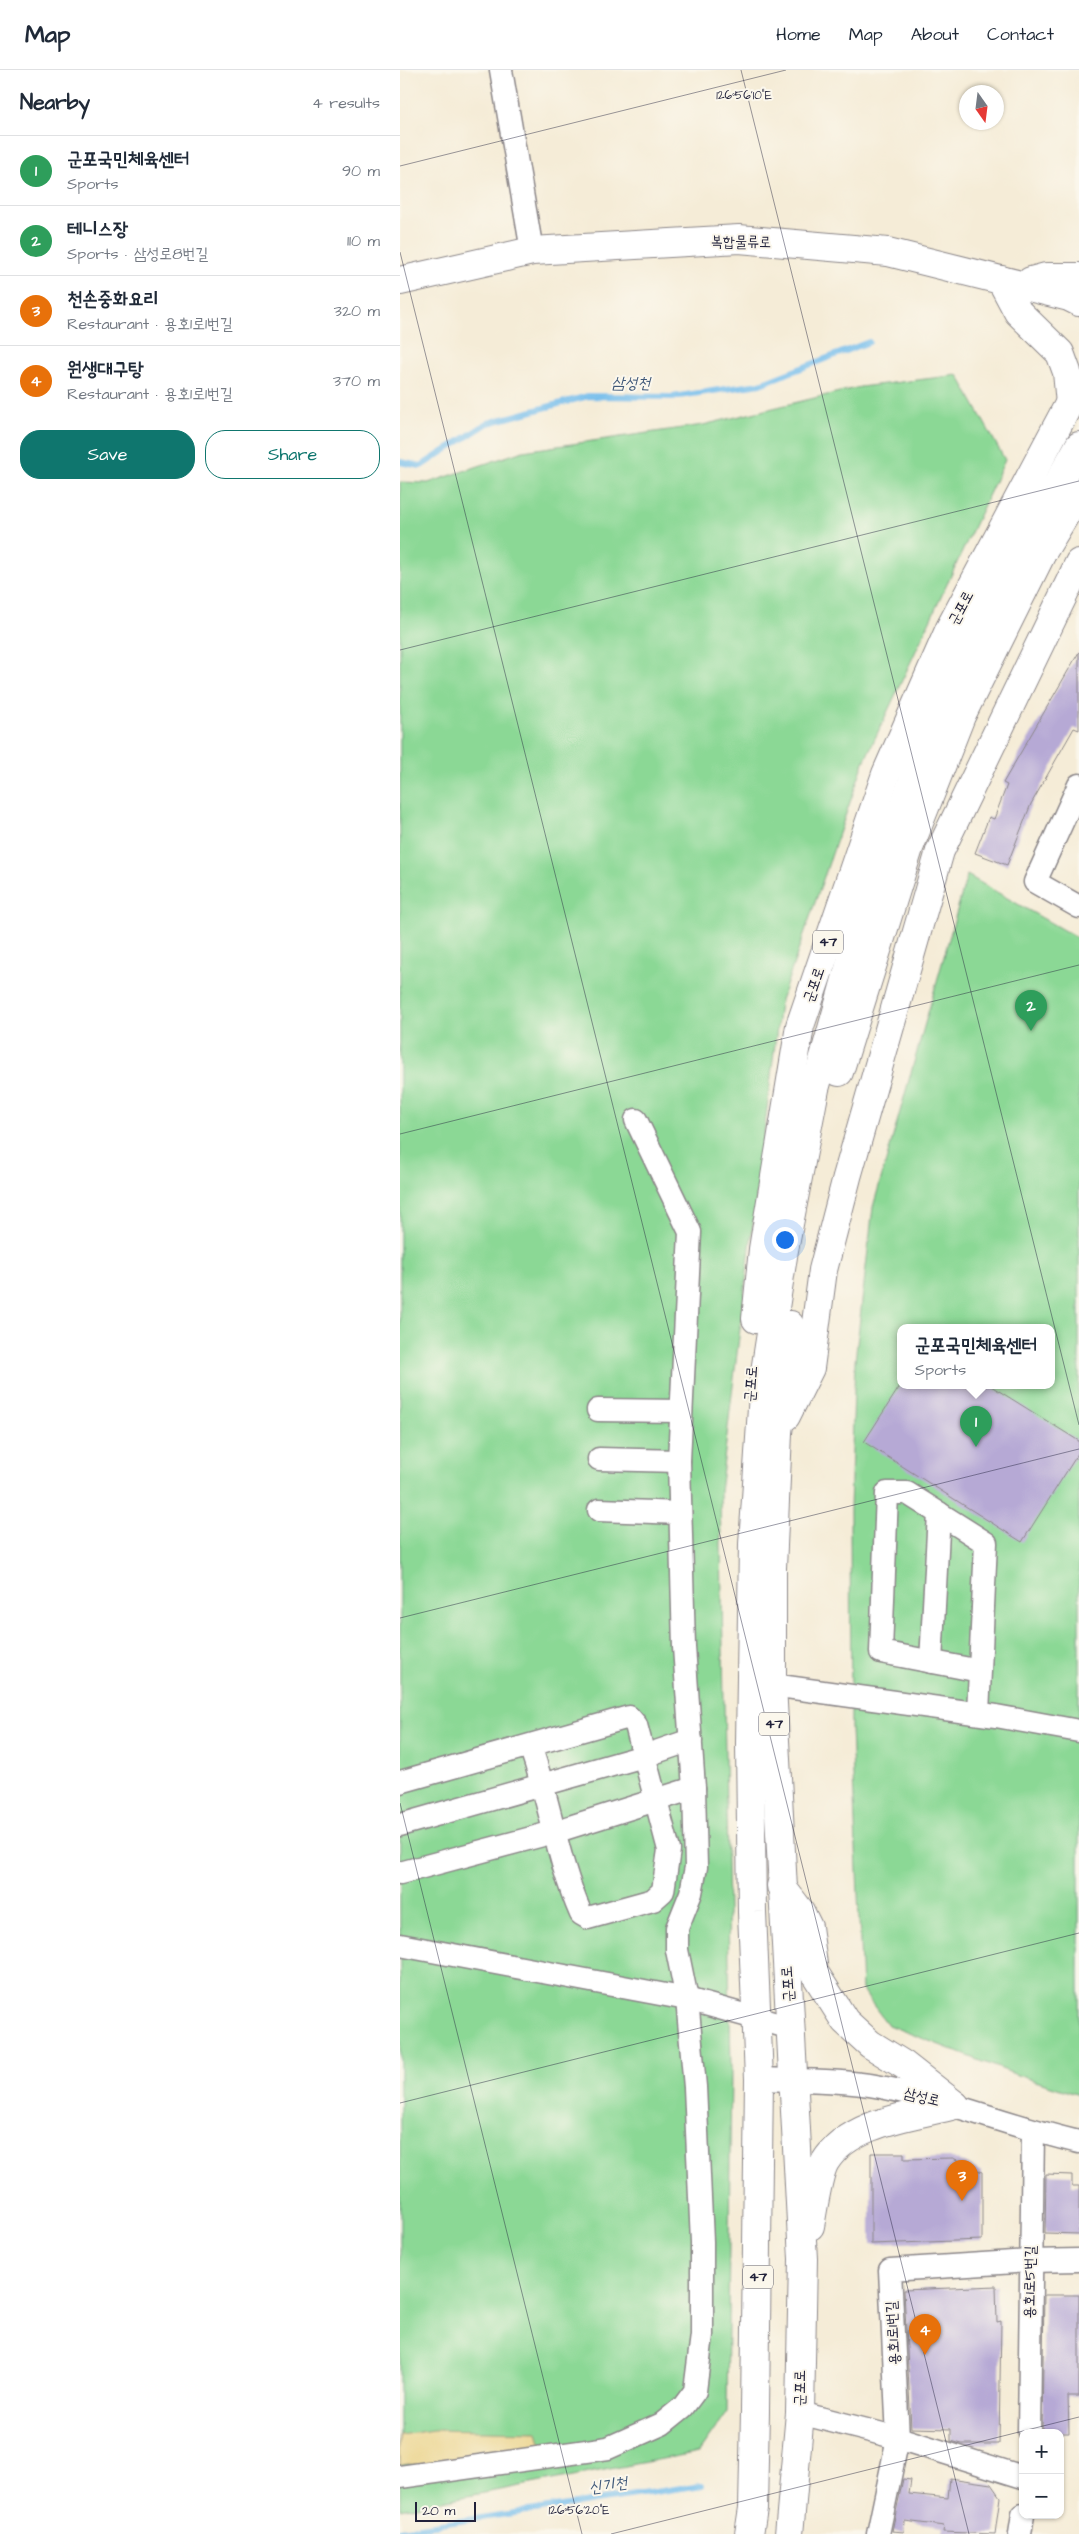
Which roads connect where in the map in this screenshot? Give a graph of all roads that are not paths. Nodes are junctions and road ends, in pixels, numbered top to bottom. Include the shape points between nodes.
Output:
1 (501, 70) edge
2 (532, 251) junction
3 (1079, 277) edge
4 (400, 281) edge
5 (1009, 282) junction
6 (1079, 302) edge
7 (1072, 408) edge
8 (1079, 446) edge
9 (1079, 492) edge
10 (1079, 563) edge
11 (1079, 785) edge
12 (1079, 907) edge
13 (636, 1120) dead end
14 (598, 1410) dead end
15 (681, 1411) junction
16 (778, 1433) junction
17 (598, 1459) dead end
18 (679, 1461) junction
19 (599, 1510) dead end
20 (680, 1513) junction
21 (939, 1513) junction
22 (753, 1544) junction
23 (931, 1662) junction
24 (980, 1672) junction
25 (772, 1685) junction
26 (978, 1713) junction
27 (1079, 1731) edge
28 (691, 1740) junction
29 (750, 1743) junction
30 (530, 1746) junction
31 (644, 1756) junction
32 (400, 1782) edge
33 (544, 1785) junction
34 (694, 1788) junction
35 (656, 1800) junction
36 (400, 1825) edge
37 (554, 1832) junction
38 (780, 1854) junction
39 (400, 1873) edge
40 (781, 1886) junction
41 (400, 1944) edge
42 (687, 1999) junction
43 (756, 2020) junction
44 (791, 2028) junction
45 (759, 2079) junction
46 (794, 2080) junction
47 (955, 2105) junction
48 (1034, 2131) junction
49 (1079, 2142) edge
50 (803, 2259) junction
51 (1079, 2260) edge
52 (1030, 2261) junction
53 (800, 2413) junction
54 (1029, 2429) edge
55 (898, 2438) junction
56 (1019, 2476) edge
57 (400, 2477) edge
58 (1022, 2519) edge
59 (749, 2534) edge
60 (789, 2534) edge
61 (878, 2534) edge
62 (1020, 2534) edge

1 - 2 street
2 - 4 main road, 복합물류로
2 - 5 main road, 복합물류로 via 739,240 888,252
3 - 5 main road
5 - 6 main road, 복합물류로
5 - 7 main road via 1018,312 1060,353 1067,372
7 - 22 main road, 군포로 / 47 via 950,628 886,774 800,1026 763,1249 752,1367 743,1497
8 - 22 main road, 군포로 / 47 via 972,635 936,714 858,937 815,1089 784,1250 764,1378
9 - 16 main road, 군포로 / 47 via 1042,553 960,716 909,848 829,1107 799,1254
10 - 16 main road, 군포로 / 47 via 940,851 825,1262 810,1368
11 - 12 street via 1035,882
13 - 15 street via 690,1232
14 - 15 street
15 - 18 street
16 - 25 main road, 군포로 / 47 via 772,1568
17 - 18 street
18 - 20 street
19 - 20 street
20 - 28 street
21 - 23 street
21 - 23 street via 908,1493 886,1493 881,1652
21 - 24 street via 986,1543
22 - 29 main road, 군포로 / 47
23 - 24 street
24 - 26 street
25 - 26 street
25 - 38 main road, 군포로 / 47
26 - 27 street
28 - 31 street
28 - 34 street
29 - 38 main road via 764,1761 769,1851 771,1856
29 - 43 main road, 군포로 / 47
30 - 31 street via 629,1718 636,1725
30 - 32 street
30 - 33 street
31 - 33 street
31 - 35 street
33 - 36 street
33 - 37 street
34 - 35 street
34 - 42 street via 695,1878 677,1928 677,1950
35 - 37 street
35 - 37 street via 669,1850 663,1891 653,1900 588,1918 580,1914
37 - 39 street
38 - 40 main road, 군포로 / 47
40 - 44 main road, 군포로 / 47
40 - 47 main road via 808,1927 814,1972 845,2021 870,2044 904,2065
41 - 42 street
42 - 43 street
42 - 57 street via 695,2087 702,2242 702,2335 694,2391 683,2407 662,2424 608,2448
43 - 44 street
43 - 45 main road, 군포로 / 47
44 - 46 main road, 군포로 / 47
45 - 46 street, 삼성로
45 - 59 main road, 군포로 / 47 via 756,2411 753,2508
46 - 47 street, 삼성로 via 880,2086
46 - 50 main road, 군포로 / 47
47 - 48 street, 삼성로
47 - 50 main road via 873,2126 834,2150 824,2164
48 - 49 street, 삼성로
48 - 52 street, 용호1로5번길
50 - 53 main road, 군포로 / 47
51 - 52 street
52 - 54 street, 용호1로5번길
52 - 55 street, 용호1로1번길 via 890,2270
53 - 55 street
53 - 60 main road, 군포로 / 47
55 - 56 street
55 - 61 street, 용호1로1번길
58 - 62 street

